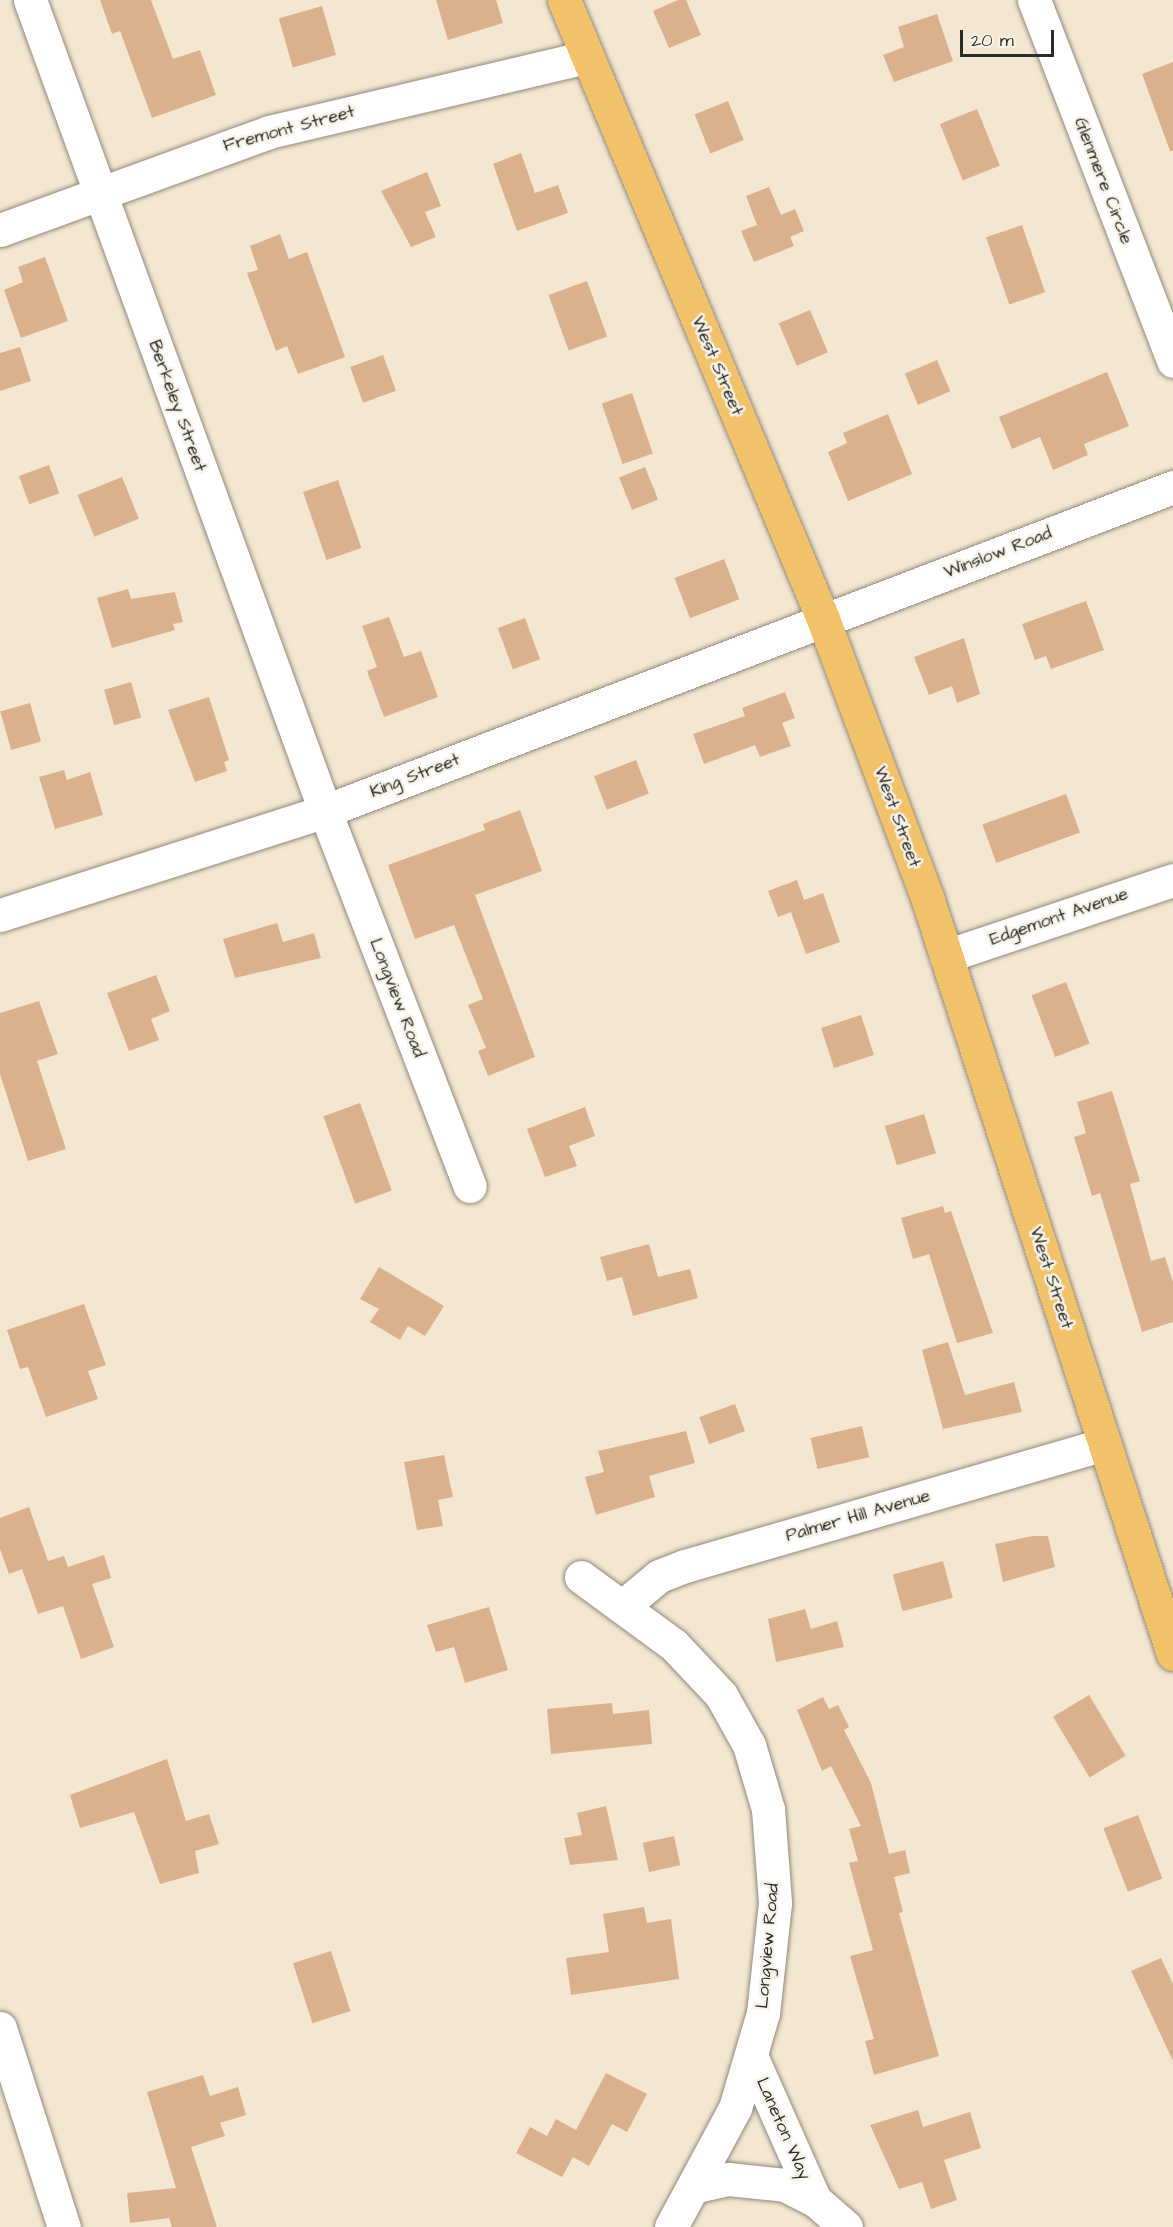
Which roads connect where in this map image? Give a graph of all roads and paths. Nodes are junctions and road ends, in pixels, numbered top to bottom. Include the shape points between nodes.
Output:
1 (30, 0) edge
2 (564, 0) edge
3 (1034, 0) edge
4 (587, 57) junction
5 (99, 192) junction
6 (0, 230) edge
7 (1173, 361) edge
8 (1173, 487) edge
9 (824, 619) junction
10 (325, 811) junction
11 (1173, 880) edge
12 (0, 915) edge
13 (946, 956) junction
14 (470, 1186) dead end
15 (1105, 1444) junction
16 (581, 1577) dead end
17 (622, 1607) junction
18 (1173, 1654) edge
19 (0, 2028) edge
20 (752, 2058) junction
21 (697, 2186) junction
22 (815, 2200) junction
23 (64, 2227) edge
24 (671, 2227) edge
25 (846, 2227) edge

1 - 5 street, Berkeley Street
2 - 4 main road, West Street
3 - 7 street, Glenmere Circle
4 - 5 street, Fremont Street via 269,132
4 - 9 main road, West Street
5 - 6 street, Fremont Street
5 - 10 street, Berkeley Street
8 - 9 street, Winslow Road
9 - 10 street, King Street
9 - 13 main road, West Street
10 - 12 street, King Street
10 - 14 street, Longview Road
11 - 13 street, Edgemont Avenue
13 - 15 main road, West Street
15 - 17 street, Palmer Hill Avenue via 685,1566 658,1576
15 - 18 main road, West Street
16 - 17 street, Longview Road
17 - 20 street, Longview Road via 674,1646 722,1695 749,1744 763,1787 775,1903
19 - 23 street
20 - 21 street, Longview Road via 718,2149
20 - 22 street, Laneton Way
21 - 22 street, Laneton Way via 759,2180
21 - 24 street, Longview Road
22 - 25 street, Laneton Way

